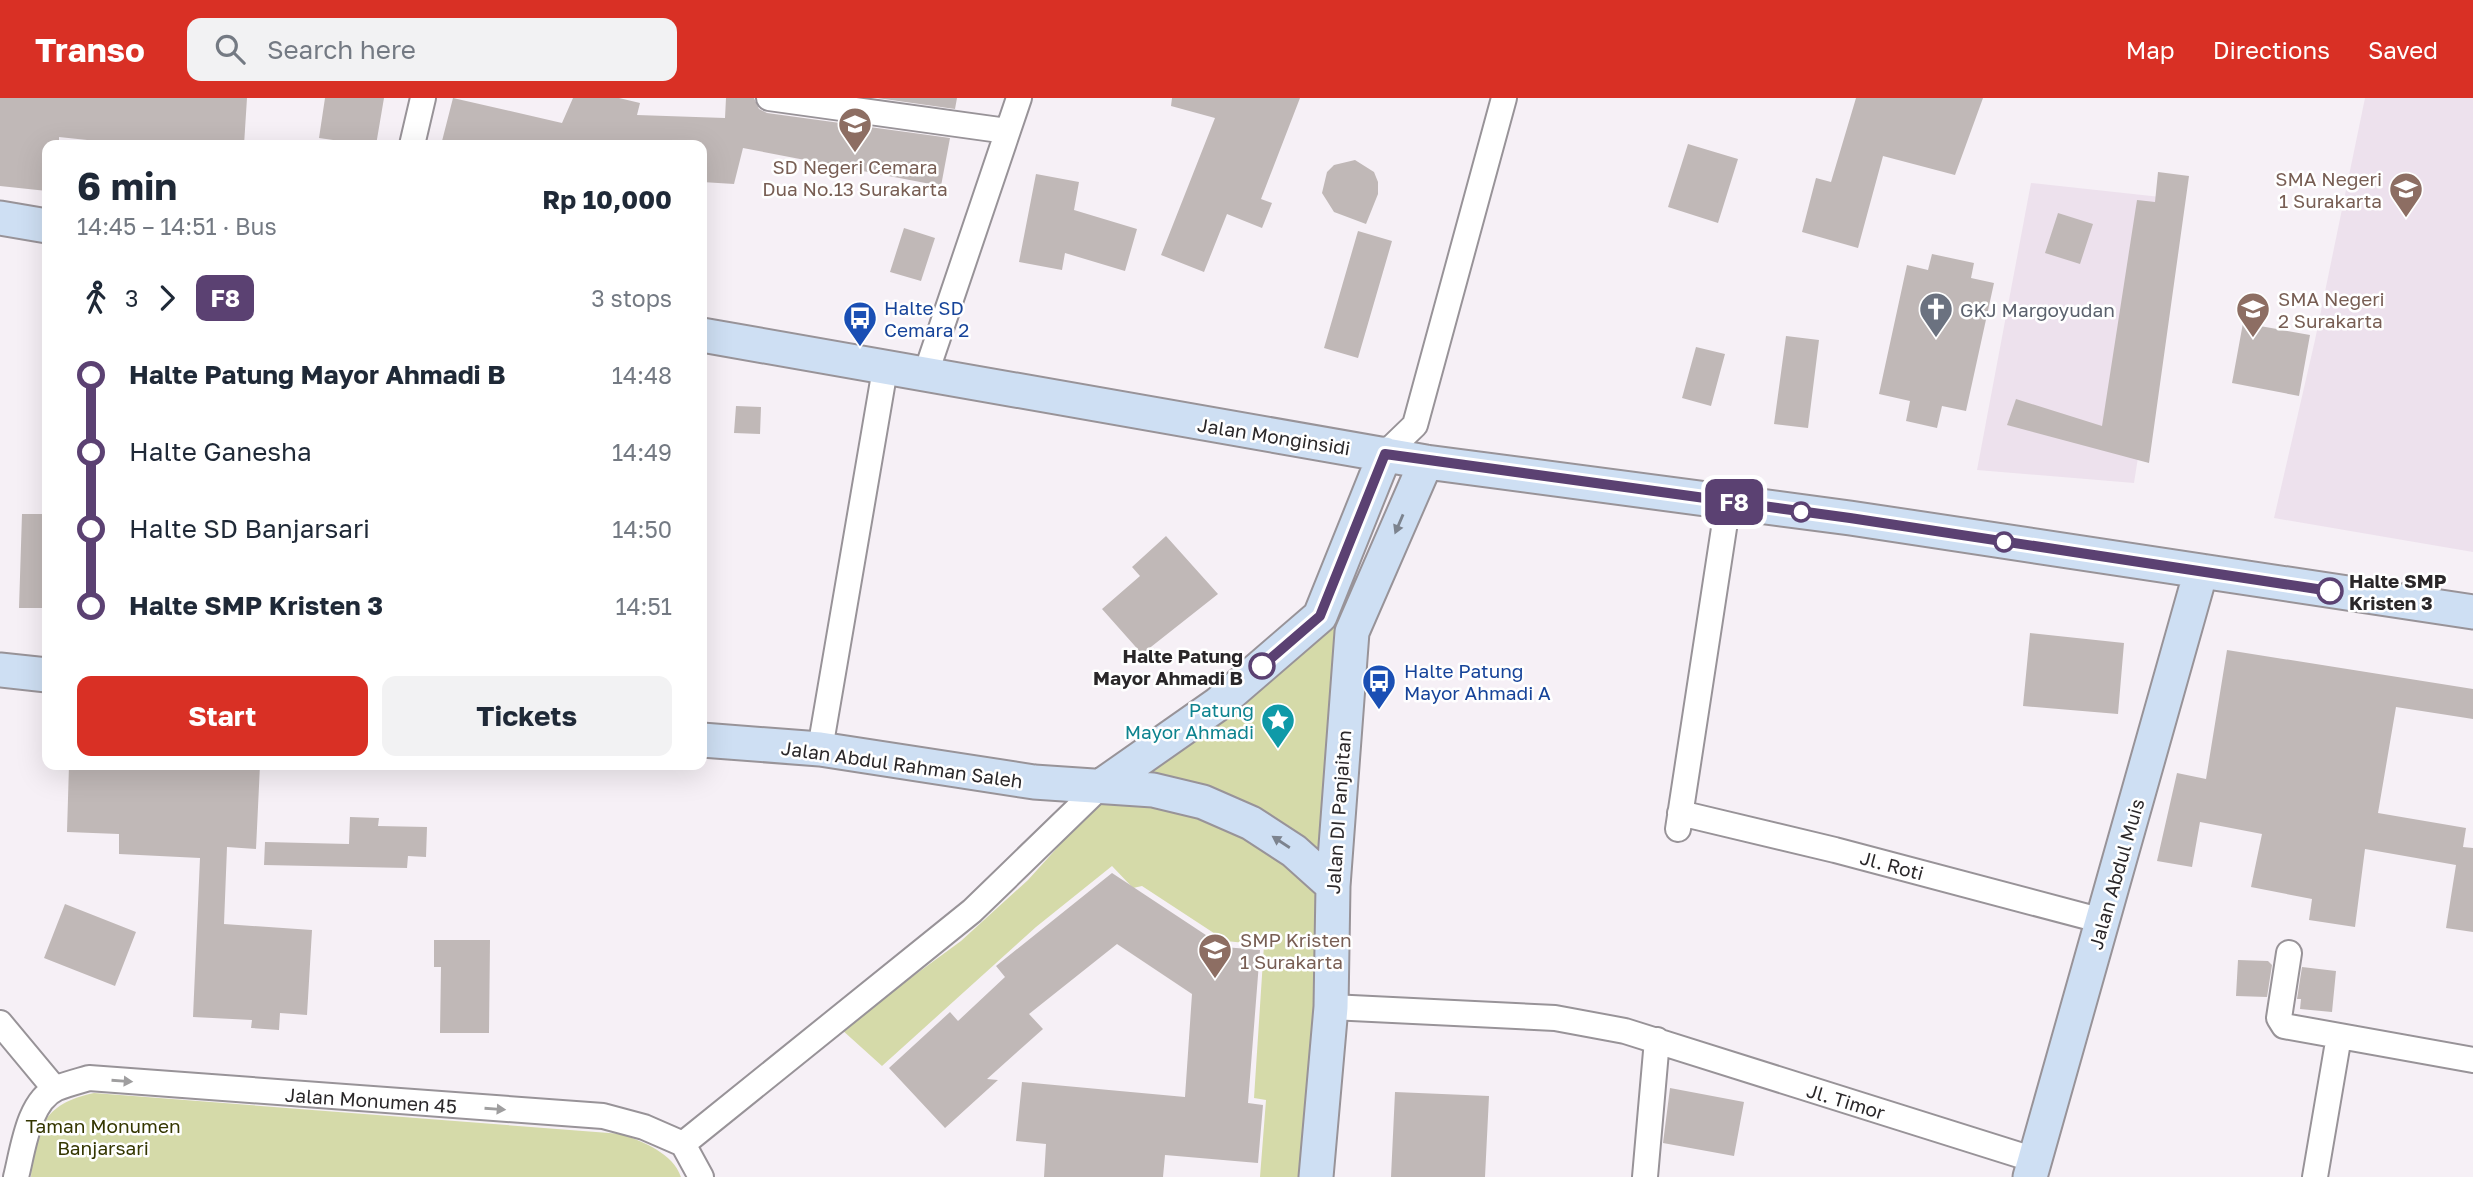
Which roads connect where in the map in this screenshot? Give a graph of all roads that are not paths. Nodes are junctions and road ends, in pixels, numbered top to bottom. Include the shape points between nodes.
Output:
1 (423, 98) edge
2 (769, 98) edge
3 (1019, 98) edge
4 (1504, 98) edge
5 (1007, 131) junction
6 (413, 140) edge
7 (0, 218) edge
8 (42, 225) edge
9 (707, 336) edge
10 (885, 369) junction
11 (925, 376) junction
12 (1415, 425) junction
13 (1385, 454) junction
14 (1426, 462) junction
15 (1728, 502) junction
16 (2201, 571) junction
17 (2473, 612) edge
18 (1320, 616) junction
19 (1352, 632) junction
20 (0, 670) edge
21 (42, 674) edge
22 (707, 740) edge
23 (820, 749) junction
24 (1101, 786) junction
25 (1333, 886) junction
26 (2103, 921) junction
27 (2289, 953) dead end
28 (1331, 1007) junction
29 (0, 1023) edge
30 (2339, 1036) junction
31 (1657, 1040) junction
32 (2473, 1060) edge
33 (55, 1089) junction
34 (683, 1144) junction
35 (2033, 1168) edge
36 (16, 1177) edge
37 (701, 1177) edge
38 (1316, 1177) edge
39 (1645, 1177) edge
40 (2315, 1177) edge

1 - 6 street
2 - 5 street
3 - 5 street
4 - 12 street
5 - 11 street
7 - 8 main road
9 - 10 main road, Jalan Monginsidi
10 - 11 main road, Jalan Monginsidi
10 - 23 street
11 - 13 main road, Jalan Monginsidi
12 - 13 street
12 - 14 street
13 - 14 main road, Jalan Monginsidi
13 - 18 main road
14 - 15 main road, Jalan Monginsidi
14 -> 19 main road, Jalan DI Panjaitan
15 - 16 main road, Jalan Monginsidi
15 - 26 street, Jl. Roti via 1679,822 1835,850
16 - 17 main road, Jalan Monginsidi
16 - 26 main road, Jalan Abdul Muis
18 - 19 main road via 1336,609 1351,615
18 - 24 main road via 1218,704
19 - 25 main road, Jalan DI Panjaitan
20 - 21 main road
22 - 23 main road, Jalan Abdul Rahman Saleh
23 - 24 main road, Jalan Abdul Rahman Saleh via 1034,782
25 -> 24 main road, Jalan Abdul Rahman Saleh via 1273,837 1203,802 1153,790
24 - 34 street via 972,911
25 - 28 main road, Jalan DI Panjaitan
26 - 35 main road, Jalan Abdul Muis
27 - 30 street via 2280,1023
28 - 31 street, Jl. Timor via 1555,1018
28 - 38 main road, Jalan DI Panjaitan
29 - 33 street
30 - 32 street
30 - 40 street
31 - 35 street, Jl. Timor
31 - 39 street
33 -> 34 street, Jalan Monumen 45 via 89,1078 603,1116
33 - 36 street via 42,1100 27,1132
34 - 37 street

